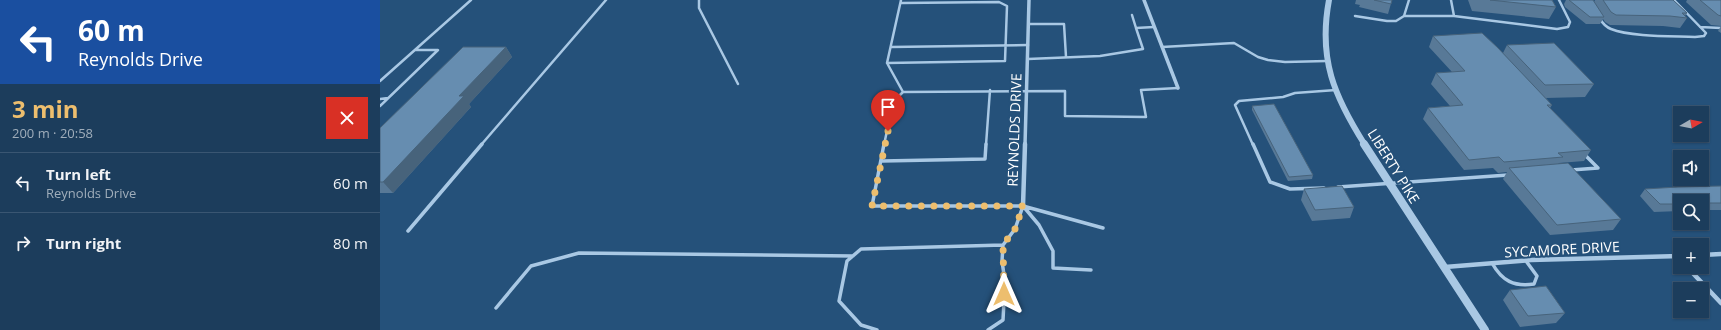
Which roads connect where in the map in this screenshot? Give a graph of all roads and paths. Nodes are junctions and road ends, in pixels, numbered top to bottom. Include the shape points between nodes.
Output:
1 (471, 0) edge
2 (606, 0) edge
3 (699, 0) edge
4 (1030, 0) edge
5 (1144, 0) edge
6 (1329, 0) edge
7 (1409, 0) edge
8 (1451, 0) edge
9 (1559, 0) edge
10 (1674, 0) edge
11 (901, 2) edge
12 (1672, 5) edge
13 (1680, 6) junction
14 (1132, 15) dead end
15 (1356, 16) dead end
16 (1404, 16) junction
17 (1454, 16) junction
18 (1599, 18) edge
19 (1029, 24) junction
20 (1154, 27) junction
21 (1700, 27) junction
22 (1136, 28) junction
23 (1721, 28) edge
24 (1006, 45) junction
25 (1028, 45) junction
26 (891, 47) junction
27 (1162, 47) junction
28 (415, 50) junction
29 (1066, 57) junction
30 (1028, 59) junction
31 (1328, 61) junction
32 (887, 63) junction
33 (380, 81) edge
34 (738, 84) dead end
35 (1178, 88) joint
36 (990, 90) junction
37 (1027, 90) junction
38 (1336, 90) junction
39 (903, 92) junction
40 (380, 98) edge
41 (388, 98) junction
42 (380, 106) edge
43 (1582, 151) edge
44 (882, 161) junction
45 (1567, 170) edge
46 (1515, 174) edge
47 (1390, 183) junction
48 (1329, 187) edge
49 (1336, 187) edge
50 (1023, 206) junction
51 (1103, 228) dead end
52 (408, 231) dead end
53 (1003, 245) junction
54 (1721, 254) edge
55 (1709, 255) edge
56 (853, 256) junction
57 (1673, 257) edge
58 (1526, 261) junction
59 (1492, 263) junction
60 (1445, 267) junction
61 (1091, 270) dead end
62 (1694, 274) edge
63 (1721, 303) edge
64 (496, 308) dead end
65 (877, 330) edge
66 (988, 330) edge
67 (1485, 330) edge

1 - 28 lane
2 - 52 lane
3 - 34 lane via 699,8
4 - 19 street, REYNOLDS DRIVE
5 - 20 street
6 - 31 street, LIBERTY PIKE via 1324,23
7 - 16 lane
8 - 17 lane
9 - 17 lane via 1570,22 1568,27 1541,28
10 - 13 lane
11 - 24 lane via 999,2 1007,6 1008,11
11 - 26 lane
12 - 13 lane
13 - 21 lane
14 - 22 lane
15 - 16 lane via 1387,22 1396,21
16 - 17 lane
18 - 21 lane via 1610,29 1624,33 1704,36 1706,33
19 - 25 street, REYNOLDS DRIVE
19 - 29 lane via 1064,24
20 - 22 lane
20 - 27 street
21 - 23 lane
22 - 29 lane via 1143,49 1122,54
24 - 25 lane
24 - 26 lane
24 - 32 lane via 1005,61
25 - 30 street, REYNOLDS DRIVE
26 - 32 lane
27 - 31 lane via 1234,43 1261,58
27 - 35 street
28 - 33 lane
28 - 41 lane via 438,50
29 - 30 lane
30 - 37 street, REYNOLDS DRIVE
31 - 38 street, LIBERTY PIKE
32 - 39 lane
35 - 37 lane via 1140,90 1146,117 1065,116 1065,91
36 - 37 lane
36 - 39 lane
36 - 44 lane via 985,159
37 - 50 street, REYNOLDS DRIVE
38 - 47 street, LIBERTY PIKE via 1364,143
38 - 48 lane via 1239,101 1236,105 1270,182 1281,188 1295,190
39 - 44 lane via 894,102
40 - 41 lane
41 - 42 lane
43 - 45 lane via 1598,168
44 - 50 lane, REYNOLDS DRIVE via 872,206
46 - 47 lane
47 - 49 lane
47 - 60 street, LIBERTY PIKE
50 - 51 lane
50 - 53 lane via 1015,229
50 - 61 lane via 1039,225 1053,251 1053,268
53 - 56 lane via 860,249
53 - 66 lane via 1003,320
54 - 55 street
56 - 64 lane via 579,253 531,266
56 - 65 lane via 847,261 839,301 861,325
57 - 58 street, SYCAMORE DRIVE
58 - 59 street, SYCAMORE DRIVE
58 - 59 lane via 1537,276 1534,284 1518,286 1509,283 1496,271
59 - 60 street, SYCAMORE DRIVE
60 - 67 street, LIBERTY PIKE
62 - 63 street

